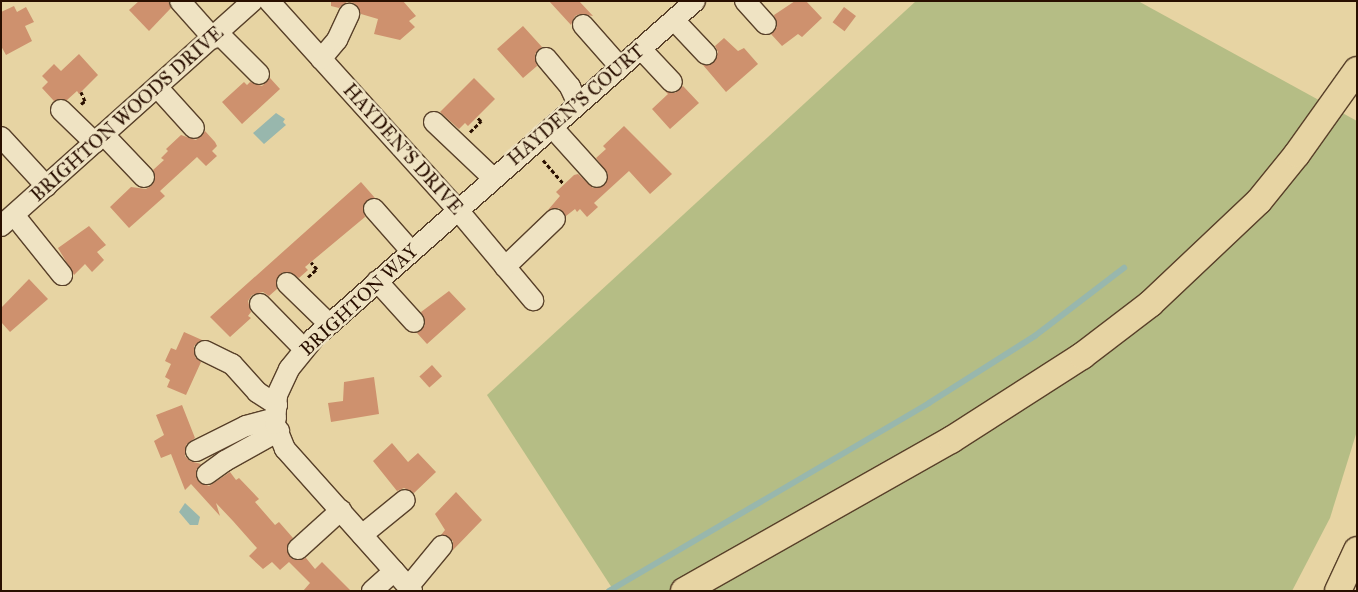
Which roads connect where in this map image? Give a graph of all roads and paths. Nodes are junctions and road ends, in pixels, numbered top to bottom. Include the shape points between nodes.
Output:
1 (180, 1) edge
2 (253, 1) edge
3 (269, 1) edge
4 (745, 1) edge
5 (692, 2) edge
6 (349, 14) dead end
7 (674, 20) junction
8 (766, 24) dead end
9 (583, 25) dead end
10 (215, 35) junction
11 (641, 49) junction
12 (706, 54) dead end
13 (546, 58) dead end
14 (321, 59) junction
15 (620, 67) junction
16 (1357, 70) edge
17 (260, 74) dead end
18 (672, 82) dead end
19 (157, 87) junction
20 (578, 104) junction
21 (62, 110) dead end
22 (434, 122) dead end
23 (552, 127) junction
24 (194, 128) dead end
25 (1, 137) edge
26 (99, 139) junction
27 (530, 146) junction
28 (144, 177) dead end
29 (597, 177) dead end
30 (493, 178) junction
31 (564, 184) dead end
32 (46, 186) junction
33 (374, 209) dead end
34 (457, 209) junction
35 (556, 219) dead end
36 (8, 221) edge
37 (411, 251) junction
38 (506, 267) junction
39 (62, 275) dead end
40 (377, 282) junction
41 (288, 283) dead end
42 (533, 300) dead end
43 (260, 304) dead end
44 (414, 322) dead end
45 (329, 324) junction
46 (304, 350) junction
47 (205, 351) dead end
48 (277, 418) junction
49 (196, 451) dead end
50 (207, 474) dead end
51 (406, 500) dead end
52 (341, 510) junction
53 (362, 534) junction
54 (442, 546) dead end
55 (298, 549) dead end
56 (1357, 550) edge
57 (403, 584) edge
58 (372, 591) edge
59 (684, 591) edge
60 (1338, 591) edge

1 - 10 street
2 - 10 street, BRIGHTON WOODS DRIVE
3 - 14 street, HAYDEN'S DRIVE
4 - 8 street
5 - 7 street, HAYDEN'S COURT
6 - 14 street via 337,40
7 - 11 street, HAYDEN'S COURT
7 - 12 street
9 - 15 street
10 - 17 street
10 - 19 street, BRIGHTON WOODS DRIVE
11 - 15 street, HAYDEN'S COURT
11 - 18 street
13 - 20 street via 570,87
14 - 34 street, HAYDEN'S DRIVE
15 - 20 street, HAYDEN'S COURT
16 - 59 main road via 1260,200 1150,304 1082,356 967,431
19 - 24 street
19 - 26 street, BRIGHTON WOODS DRIVE
20 - 23 street, HAYDEN'S COURT
21 - 26 street
22 - 30 street
23 - 27 street, HAYDEN'S COURT
23 - 29 street
25 - 32 street
26 - 28 street
26 - 32 street, BRIGHTON WOODS DRIVE
27 - 30 street, HAYDEN'S COURT
27 - 31 path
30 - 34 street, HAYDEN'S COURT
32 - 36 street, BRIGHTON WOODS DRIVE
33 - 37 street
34 - 37 street, BRIGHTON WAY
34 - 38 street, HAYDEN'S DRIVE
35 - 38 street
36 - 39 street
37 - 40 street, BRIGHTON WAY
38 - 42 street, HAYDEN'S DRIVE
40 - 44 street
40 - 45 street, BRIGHTON WAY
41 - 45 street
43 - 46 street
45 - 46 street, BRIGHTON WAY
46 - 48 street, BRIGHTON WAY via 289,369
47 - 48 street via 232,364
48 - 49 street via 246,426
48 - 50 street
48 - 52 street via 285,449
51 - 53 street
52 - 53 street
52 - 55 street
53 - 57 street
54 - 57 street
56 - 60 main road
57 - 58 street

